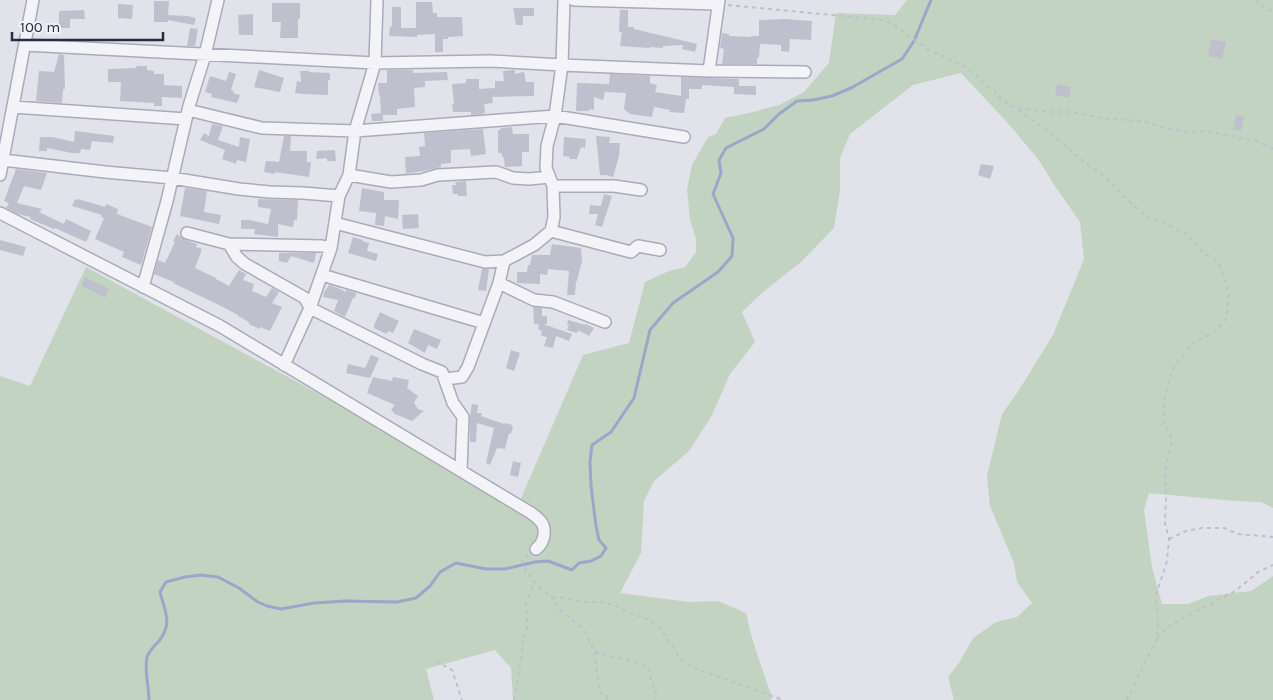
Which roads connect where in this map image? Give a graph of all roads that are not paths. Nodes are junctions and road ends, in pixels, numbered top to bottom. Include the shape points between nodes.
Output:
1 (33, 0) edge
2 (218, 0) edge
3 (377, 0) edge
4 (564, 0) edge
5 (574, 0) edge
6 (718, 2) edge
7 (25, 45) junction
8 (205, 54) junction
9 (375, 63) junction
10 (562, 65) junction
11 (709, 71) junction
12 (805, 72) dead end
13 (13, 107) junction
14 (187, 114) junction
15 (555, 116) junction
16 (355, 131) junction
17 (684, 137) dead end
18 (3, 160) junction
19 (0, 175) edge
20 (349, 175) junction
21 (172, 178) junction
22 (551, 181) junction
23 (641, 190) dead end
24 (339, 196) junction
25 (0, 213) edge
26 (335, 224) junction
27 (551, 231) junction
28 (187, 233) dead end
29 (229, 244) junction
30 (331, 248) junction
31 (660, 250) dead end
32 (504, 261) junction
33 (322, 275) junction
34 (499, 283) junction
35 (143, 287) junction
36 (310, 308) junction
37 (605, 322) dead end
38 (484, 323) junction
39 (284, 365) junction
40 (445, 379) junction
41 (461, 471) junction
42 (536, 549) road end

1 - 7 street
2 - 8 street
3 - 9 street
4 - 10 street
5 - 6 street
6 - 11 street
7 - 8 street
7 - 13 street
8 - 9 street
8 - 14 street
9 - 10 street via 490,61
9 - 16 street
10 - 11 street
10 - 15 street
11 - 12 street
13 - 14 street
13 - 18 street
14 - 16 street via 262,128
14 - 21 street
15 - 16 street
15 - 17 street
15 - 22 street via 547,146 546,168
16 - 20 street
18 - 19 street
18 - 21 street
20 - 22 street via 392,182 438,175 496,172 513,178
20 - 24 street
21 - 24 street via 246,190
21 - 35 street
22 - 23 street
22 - 27 street via 554,217
24 - 26 street
25 - 35 street
26 - 30 street
26 - 32 street via 485,262
27 - 31 street via 631,252 638,246
27 - 32 street via 534,245
28 - 29 street
29 - 30 street
29 - 36 street via 245,264 305,298
30 - 33 street
32 - 34 street
33 - 36 street
33 - 38 street
34 - 37 street via 534,300 553,302
34 - 38 street
35 - 39 street via 220,326
36 - 39 street
36 - 40 street via 442,372
38 - 40 street via 462,377
39 - 41 street
40 - 41 street via 454,403 464,417
41 - 42 street via 538,518 543,524 543,540

